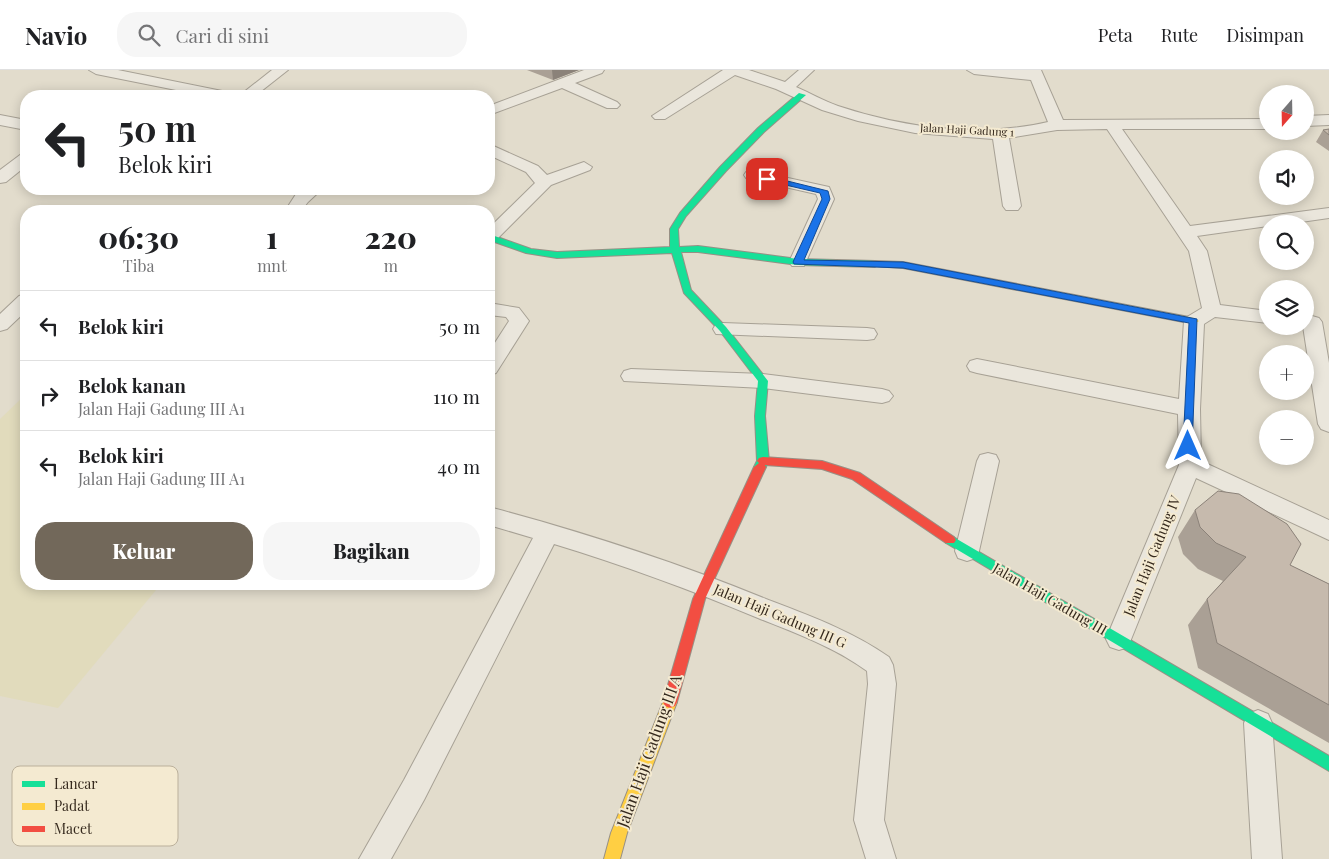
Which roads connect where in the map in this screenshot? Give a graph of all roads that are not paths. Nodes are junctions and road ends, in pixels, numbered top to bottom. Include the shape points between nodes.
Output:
1 (96, 70) edge
2 (173, 70) edge
3 (281, 70) edge
4 (597, 70) edge
5 (734, 70) edge
6 (807, 70) edge
7 (974, 70) edge
8 (1035, 73) edge
9 (156, 82) junction
10 (565, 84) junction
11 (787, 88) junction
12 (197, 90) edge
13 (254, 90) edge
14 (802, 95) junction
15 (612, 105) dead end
16 (495, 109) edge
17 (660, 116) dead end
18 (0, 120) edge
19 (1329, 120) edge
20 (1314, 121) edge
21 (20, 124) edge
22 (1111, 124) junction
23 (1259, 124) edge
24 (1057, 125) junction
25 (1000, 134) junction
26 (495, 152) edge
27 (20, 163) edge
28 (584, 166) dead end
29 (752, 175) dead end
30 (0, 178) edge
31 (544, 182) junction
32 (306, 195) edge
33 (297, 205) edge
34 (1012, 206) dead end
35 (1329, 213) edge
36 (495, 231) edge
37 (1186, 232) junction
38 (495, 239) edge
39 (675, 249) junction
40 (798, 262) junction
41 (20, 306) edge
42 (495, 310) edge
43 (1203, 315) junction
44 (1259, 316) edge
45 (1315, 323) edge
46 (0, 325) edge
47 (723, 329) junction
48 (866, 334) dead end
49 (495, 356) edge
50 (977, 366) dead end
51 (631, 376) dead end
52 (763, 381) junction
53 (882, 396) dead end
54 (1188, 409) junction
55 (1329, 424) edge
56 (763, 461) junction
57 (988, 461) dead end
58 (1190, 465) junction
59 (495, 518) edge
60 (1329, 531) edge
61 (548, 532) junction
62 (967, 551) junction
63 (705, 585) junction
64 (1118, 639) junction
65 (1258, 723) junction
66 (1329, 764) edge
67 (374, 859) edge
68 (612, 859) edge
69 (881, 859) edge
70 (1267, 859) edge

1 - 9 street
2 - 9 street
3 - 13 street
4 - 10 street
5 - 11 street, Jalan Haji Gadung 1
5 - 17 street
6 - 11 street
7 - 8 street
8 - 24 street
9 - 12 street
10 - 15 street
10 - 16 street
11 - 14 street, Jalan Haji Gadung 1
14 - 25 street, Jalan Haji Gadung 1 via 833,109 897,126
14 - 39 street via 761,130 683,215 674,229
18 - 21 street
19 - 20 street
22 - 23 street, Jalan Haji Gadung 1
22 - 24 street, Jalan Haji Gadung 1
22 - 37 street, Jalan Haji Gadung IV
24 - 25 street, Jalan Haji Gadung 1 via 1037,132
25 - 34 street
26 - 31 street via 532,169
27 - 30 street
28 - 31 street
29 - 40 street via 824,191 826,199
31 - 36 street
32 - 33 street
35 - 37 street
37 - 43 street, Jalan Haji Gadung IV via 1198,251
38 - 39 street via 529,251 557,255
39 - 40 street
39 - 47 street via 687,291
40 - 43 street via 903,265
41 - 46 street
42 - 49 street via 512,312 519,321
43 - 44 street
43 - 54 street, Jalan Haji Gadung IV
45 - 55 street
47 - 48 street
47 - 52 street
50 - 54 street
51 - 52 street
52 - 53 street
52 - 56 street via 760,416
54 - 58 street, Jalan Haji Gadung IV
56 - 62 street, Jalan Haji Gadung III via 822,465 856,476
56 - 63 street
57 - 62 street
58 - 60 street
58 - 64 street, Jalan Haji Gadung IV
59 - 61 street, Jalan Haji Gadung III G
61 - 63 street, Jalan Haji Gadung III G
61 - 67 street via 414,790
62 - 64 street, Jalan Haji Gadung III
63 - 68 street, Jalan Haji Gadung III A via 668,708
63 - 69 street, Jalan Haji Gadung III G via 860,650 880,665 882,684 869,820
64 - 65 street, Jalan Haji Gadung III
65 - 66 street, Jalan Haji Gadung III
65 - 70 street

